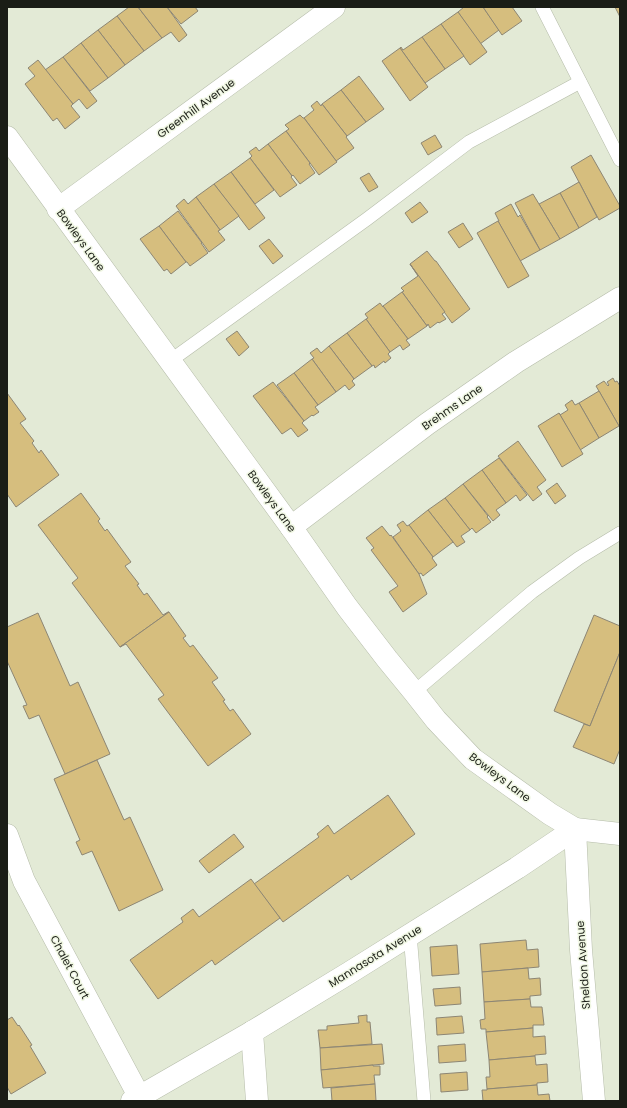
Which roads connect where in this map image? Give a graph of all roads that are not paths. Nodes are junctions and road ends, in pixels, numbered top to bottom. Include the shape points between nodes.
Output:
1 (334, 7) edge
2 (542, 7) edge
3 (580, 82) junction
4 (7, 137) edge
5 (620, 160) edge
6 (58, 209) junction
7 (620, 298) edge
8 (170, 361) junction
9 (291, 527) junction
10 (620, 533) edge
11 (414, 692) junction
12 (574, 829) junction
13 (620, 834) edge
14 (7, 835) edge
15 (410, 934) junction
16 (252, 1032) junction
17 (136, 1099) edge
18 (257, 1101) edge
19 (424, 1101) edge
20 (594, 1101) edge

1 - 6 street, Greenhill Avenue
2 - 3 lane
3 - 5 lane
3 - 8 lane via 469,142
4 - 6 street, Bowleys Lane
6 - 8 street, Bowleys Lane
7 - 9 street, Brehms Lane via 497,375 427,424
8 - 9 street, Bowleys Lane
9 - 11 street, Bowleys Lane via 347,607
10 - 11 lane via 579,558 532,592
11 - 12 street, Bowleys Lane via 473,759
12 - 13 street
12 - 15 street, Mannasota Avenue via 517,868
12 - 20 street, Sheldon Avenue
14 - 17 street, Chalet Court via 24,881
15 - 16 street, Mannasota Avenue
15 - 19 lane
16 - 17 street, Mannasota Avenue
16 - 18 street

